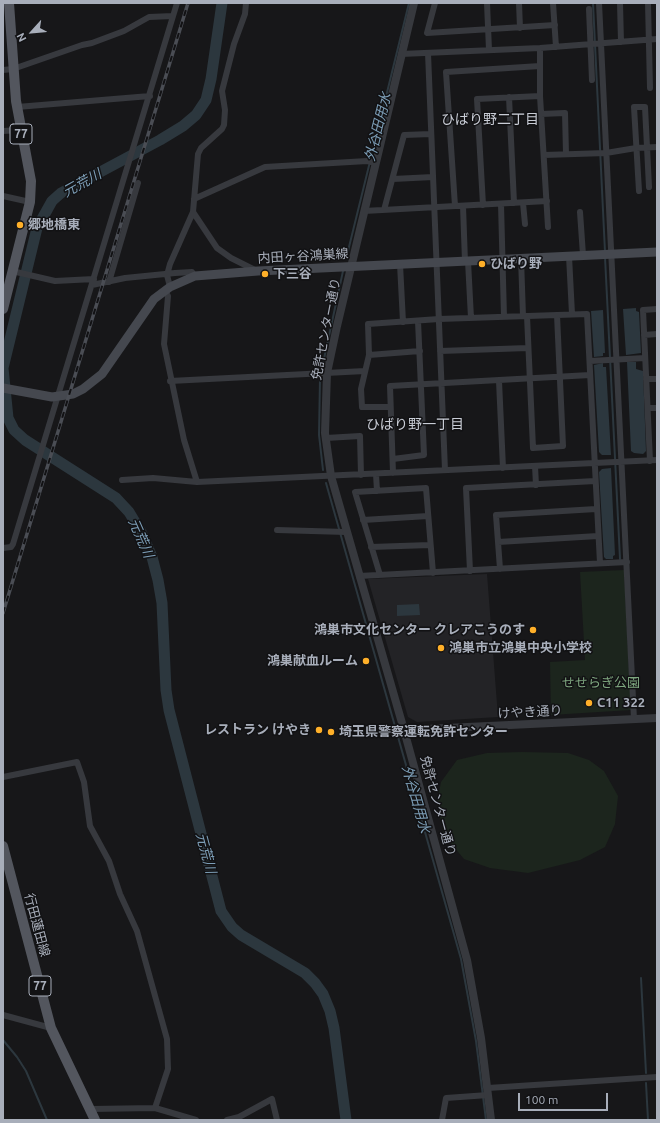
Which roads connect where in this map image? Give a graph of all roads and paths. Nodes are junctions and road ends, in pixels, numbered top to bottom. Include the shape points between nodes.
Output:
1 (9, 3) edge
2 (177, 3) edge
3 (246, 3) edge
4 (414, 3) edge
5 (436, 3) edge
6 (487, 3) edge
7 (519, 3) edge
8 (553, 3) edge
9 (599, 3) edge
10 (620, 3) edge
11 (648, 3) edge
12 (589, 9) dead end
13 (173, 16) junction
14 (554, 25) junction
15 (520, 28) junction
16 (489, 30) junction
17 (649, 40) junction
18 (657, 40) edge
19 (621, 42) junction
20 (590, 44) junction
21 (601, 44) junction
22 (556, 46) junction
23 (540, 48) junction
24 (489, 50) junction
25 (428, 53) junction
26 (401, 54) junction
27 (540, 66) junction
28 (8, 70) edge
29 (592, 80) dead end
30 (650, 88) dead end
31 (150, 96) junction
32 (540, 96) junction
33 (510, 97) junction
34 (17, 107) junction
35 (541, 114) junction
36 (20, 130) junction
37 (3, 131) edge
38 (431, 134) junction
39 (647, 147) junction
40 (657, 147) edge
41 (636, 148) junction
42 (606, 152) junction
43 (566, 154) junction
44 (544, 155) junction
45 (376, 163) junction
46 (433, 177) junction
47 (393, 179) junction
48 (138, 184) dead end
49 (649, 187) dead end
50 (639, 191) dead end
51 (3, 196) edge
52 (194, 199) junction
53 (547, 201) junction
54 (30, 202) junction
55 (514, 203) junction
56 (523, 203) junction
57 (501, 204) junction
58 (483, 205) junction
59 (455, 206) junction
60 (463, 206) junction
61 (434, 207) junction
62 (384, 210) junction
63 (364, 211) junction
64 (193, 212) junction
65 (580, 212) dead end
66 (525, 224) dead end
67 (548, 226) dead end
68 (657, 252) edge
69 (611, 254) junction
70 (569, 256) junction
71 (583, 256) junction
72 (521, 258) junction
73 (504, 259) junction
74 (466, 262) junction
75 (438, 263) junction
76 (400, 264) junction
77 (351, 267) junction
78 (258, 271) junction
79 (14, 272) junction
80 (167, 275) junction
81 (195, 276) junction
82 (93, 282) junction
83 (108, 282) junction
84 (6, 285) edge
85 (168, 289) junction
86 (3, 309) edge
87 (657, 309) edge
88 (572, 314) junction
89 (557, 315) junction
90 (525, 316) junction
91 (504, 317) junction
92 (471, 318) junction
93 (439, 319) junction
94 (418, 321) junction
95 (403, 322) junction
96 (657, 334) edge
97 (644, 335) junction
98 (528, 348) junction
99 (420, 351) junction
100 (440, 351) junction
101 (369, 355) junction
102 (645, 358) junction
103 (616, 359) junction
104 (590, 361) junction
105 (365, 371) junction
106 (327, 374) junction
107 (590, 376) junction
108 (560, 377) junction
109 (646, 379) junction
110 (657, 379) edge
111 (529, 380) junction
112 (170, 381) junction
113 (499, 381) junction
114 (442, 384) junction
115 (421, 385) junction
116 (3, 388) edge
117 (59, 397) junction
118 (390, 407) junction
119 (648, 408) junction
120 (657, 408) edge
121 (326, 438) junction
122 (393, 459) junction
123 (654, 461) edge
124 (595, 463) junction
125 (622, 463) junction
126 (535, 466) junction
127 (503, 468) junction
128 (445, 470) junction
129 (393, 473) junction
130 (376, 474) junction
131 (360, 475) junction
132 (331, 476) junction
133 (122, 480) dead end
134 (595, 481) junction
135 (198, 482) junction
136 (536, 485) junction
137 (377, 491) junction
138 (596, 509) junction
139 (428, 516) junction
140 (363, 520) junction
141 (277, 530) dead end
142 (346, 532) junction
143 (598, 536) junction
144 (498, 542) junction
145 (430, 545) junction
146 (371, 547) junction
147 (3, 548) edge
148 (626, 562) junction
149 (600, 563) junction
150 (500, 569) junction
151 (470, 571) junction
152 (433, 573) junction
153 (380, 575) junction
154 (359, 576) junction
155 (657, 718) edge
156 (634, 719) junction
157 (404, 730) junction
158 (3, 777) edge
159 (3, 846) edge
160 (3, 1015) edge
161 (51, 1028) junction
162 (657, 1077) edge
163 (488, 1091) junction
164 (156, 1108) junction
165 (91, 1109) junction
166 (95, 1120) edge
167 (196, 1120) edge
168 (227, 1120) edge
169 (277, 1120) edge
170 (442, 1120) edge
171 (491, 1120) edge

1 - 28 main road, 77
2 - 13 street
3 - 52 street via 246,14 234,44 222,91 224,125 198,154
4 - 26 street, 免許センター通り
5 - 16 street via 427,33
6 - 16 street
7 - 15 street
8 - 14 street
9 - 21 street
10 - 19 street
11 - 17 street
12 - 20 street
13 - 28 street via 149,17 124,31
13 - 31 street
14 - 15 street
14 - 22 street
15 - 16 street
16 - 24 street
17 - 18 street
17 - 19 street
17 - 30 street
19 - 21 street
20 - 21 street
20 - 22 street
20 - 29 street
21 - 42 street
22 - 23 street
23 - 24 street
23 - 27 street
24 - 25 street
25 - 26 street
25 - 38 street
26 - 45 street, 免許センター通り
27 - 32 street
27 - 59 street via 446,72
28 - 34 main road, 77
31 - 34 street
31 - 82 street
32 - 33 street
32 - 35 street
33 - 55 street
33 - 58 street via 477,99
34 - 36 main road, 77
35 - 43 street via 565,113
35 - 44 street
36 - 37 street
36 - 54 main road, 77 via 32,181
38 - 46 street
38 - 47 street via 404,135
39 - 40 street
39 - 41 street
39 - 41 street via 645,107 634,107
39 - 49 street
41 - 42 street
41 - 50 street
42 - 43 street
42 - 69 street
43 - 44 street
44 - 53 street
45 - 52 street via 367,161 265,167
45 - 63 street, 免許センター通り
46 - 47 street
46 - 61 street
47 - 62 street
48 - 83 street
51 - 54 street
52 - 64 street
53 - 56 street
53 - 67 street
54 - 79 main road, 77
55 - 56 street
55 - 57 street
56 - 66 street
57 - 58 street
57 - 73 street
58 - 60 street
59 - 60 street
59 - 61 street
60 - 74 street
61 - 62 street
61 - 75 street
62 - 63 street
63 - 77 street, 免許センター通り
64 - 78 street via 217,248
64 - 80 street
65 - 71 street
68 - 69 main road, 内田ヶ谷鴻巣線
69 - 71 main road, 内田ヶ谷鴻巣線
69 - 103 street
70 - 71 main road, 内田ヶ谷鴻巣線
70 - 72 main road, 内田ヶ谷鴻巣線
70 - 88 street
72 - 73 main road, 内田ヶ谷鴻巣線
72 - 90 street
73 - 74 main road, 内田ヶ谷鴻巣線
73 - 91 street
74 - 75 main road, 内田ヶ谷鴻巣線
74 - 92 street
75 - 76 main road, 内田ヶ谷鴻巣線
75 - 93 street
76 - 77 main road, 内田ヶ谷鴻巣線
76 - 95 street
77 - 78 main road, 内田ヶ谷鴻巣線
77 - 106 street, 免許センター通り
78 - 81 main road, 内田ヶ谷鴻巣線
79 - 82 street via 55,281
79 - 84 main road, 77
80 - 81 street via 192,272
80 - 83 street
80 - 85 street
81 - 85 main road, 内田ヶ谷鴻巣線
82 - 83 street
82 - 117 street
84 - 86 main road, 77
85 - 112 street via 164,344
85 - 117 main road, 内田ヶ谷鴻巣線 via 149,305 102,374 73,394
87 - 97 street via 643,310
88 - 89 street
88 - 104 street via 587,314
89 - 90 street
89 - 108 street
90 - 91 street
90 - 98 street
91 - 92 street
92 - 93 street
93 - 94 street
93 - 100 street
94 - 95 street
94 - 99 street
95 - 101 street via 368,324
96 - 97 street
97 - 102 street
98 - 100 street
98 - 111 street
99 - 101 street
99 - 115 street
100 - 114 street
101 - 105 street
102 - 103 street
102 - 109 street
103 - 104 street
103 - 125 street
104 - 107 street
105 - 106 street
105 - 118 street via 361,389 362,407
106 - 112 street
106 - 121 street, 免許センター通り
107 - 108 street
107 - 124 street
108 - 111 street
108 - 111 street via 563,446 533,448
109 - 110 street
109 - 119 street
111 - 113 street
112 - 135 street via 184,440
113 - 114 street
113 - 127 street
114 - 115 street
114 - 128 street
115 - 118 street via 390,386
115 - 122 street via 424,455
116 - 117 main road, 内田ヶ谷鴻巣線
117 - 147 street via 13,544 11,547
118 - 122 street
119 - 120 street
119 - 123 street
121 - 131 street via 360,436
121 - 132 street, 免許センター通り
122 - 129 street
123 - 125 street
124 - 125 street
124 - 126 street
124 - 134 street
125 - 148 street
126 - 127 street
126 - 136 street
127 - 128 street
128 - 129 street
129 - 130 street
130 - 131 street
130 - 137 street
131 - 132 street
132 - 135 street
132 - 142 street, 免許センター通り
133 - 135 street via 153,478
134 - 136 street
134 - 138 street
136 - 151 street via 466,488
137 - 139 street via 426,488
137 - 140 street via 355,492
138 - 143 street
138 - 144 street via 496,515
139 - 140 street
139 - 145 street
140 - 146 street
141 - 142 street
142 - 154 street, 免許センター通り
143 - 144 street
143 - 149 street
144 - 150 street
145 - 146 street
145 - 152 street
146 - 153 street
148 - 149 street
148 - 156 street
149 - 150 street
150 - 151 street
151 - 152 street
152 - 153 street
153 - 154 street
154 - 157 street, 免許センター通り
155 - 156 street, けやき通り
156 - 157 street, けやき通り
157 - 163 street, 免許センター通り via 468,960
158 - 164 street via 77,762 84,782 90,826 109,861 120,894 137,931 167,1039 168,1069
159 - 161 main road, 行田蓮田線 / 77
160 - 161 street
161 - 165 main road, 行田蓮田線 / 77
162 - 163 street
163 - 170 street via 446,1098
163 - 171 street, 免許センター通り
164 - 165 street
164 - 167 street
165 - 166 main road, 行田蓮田線 / 77
168 - 169 street via 239,1117 272,1099

